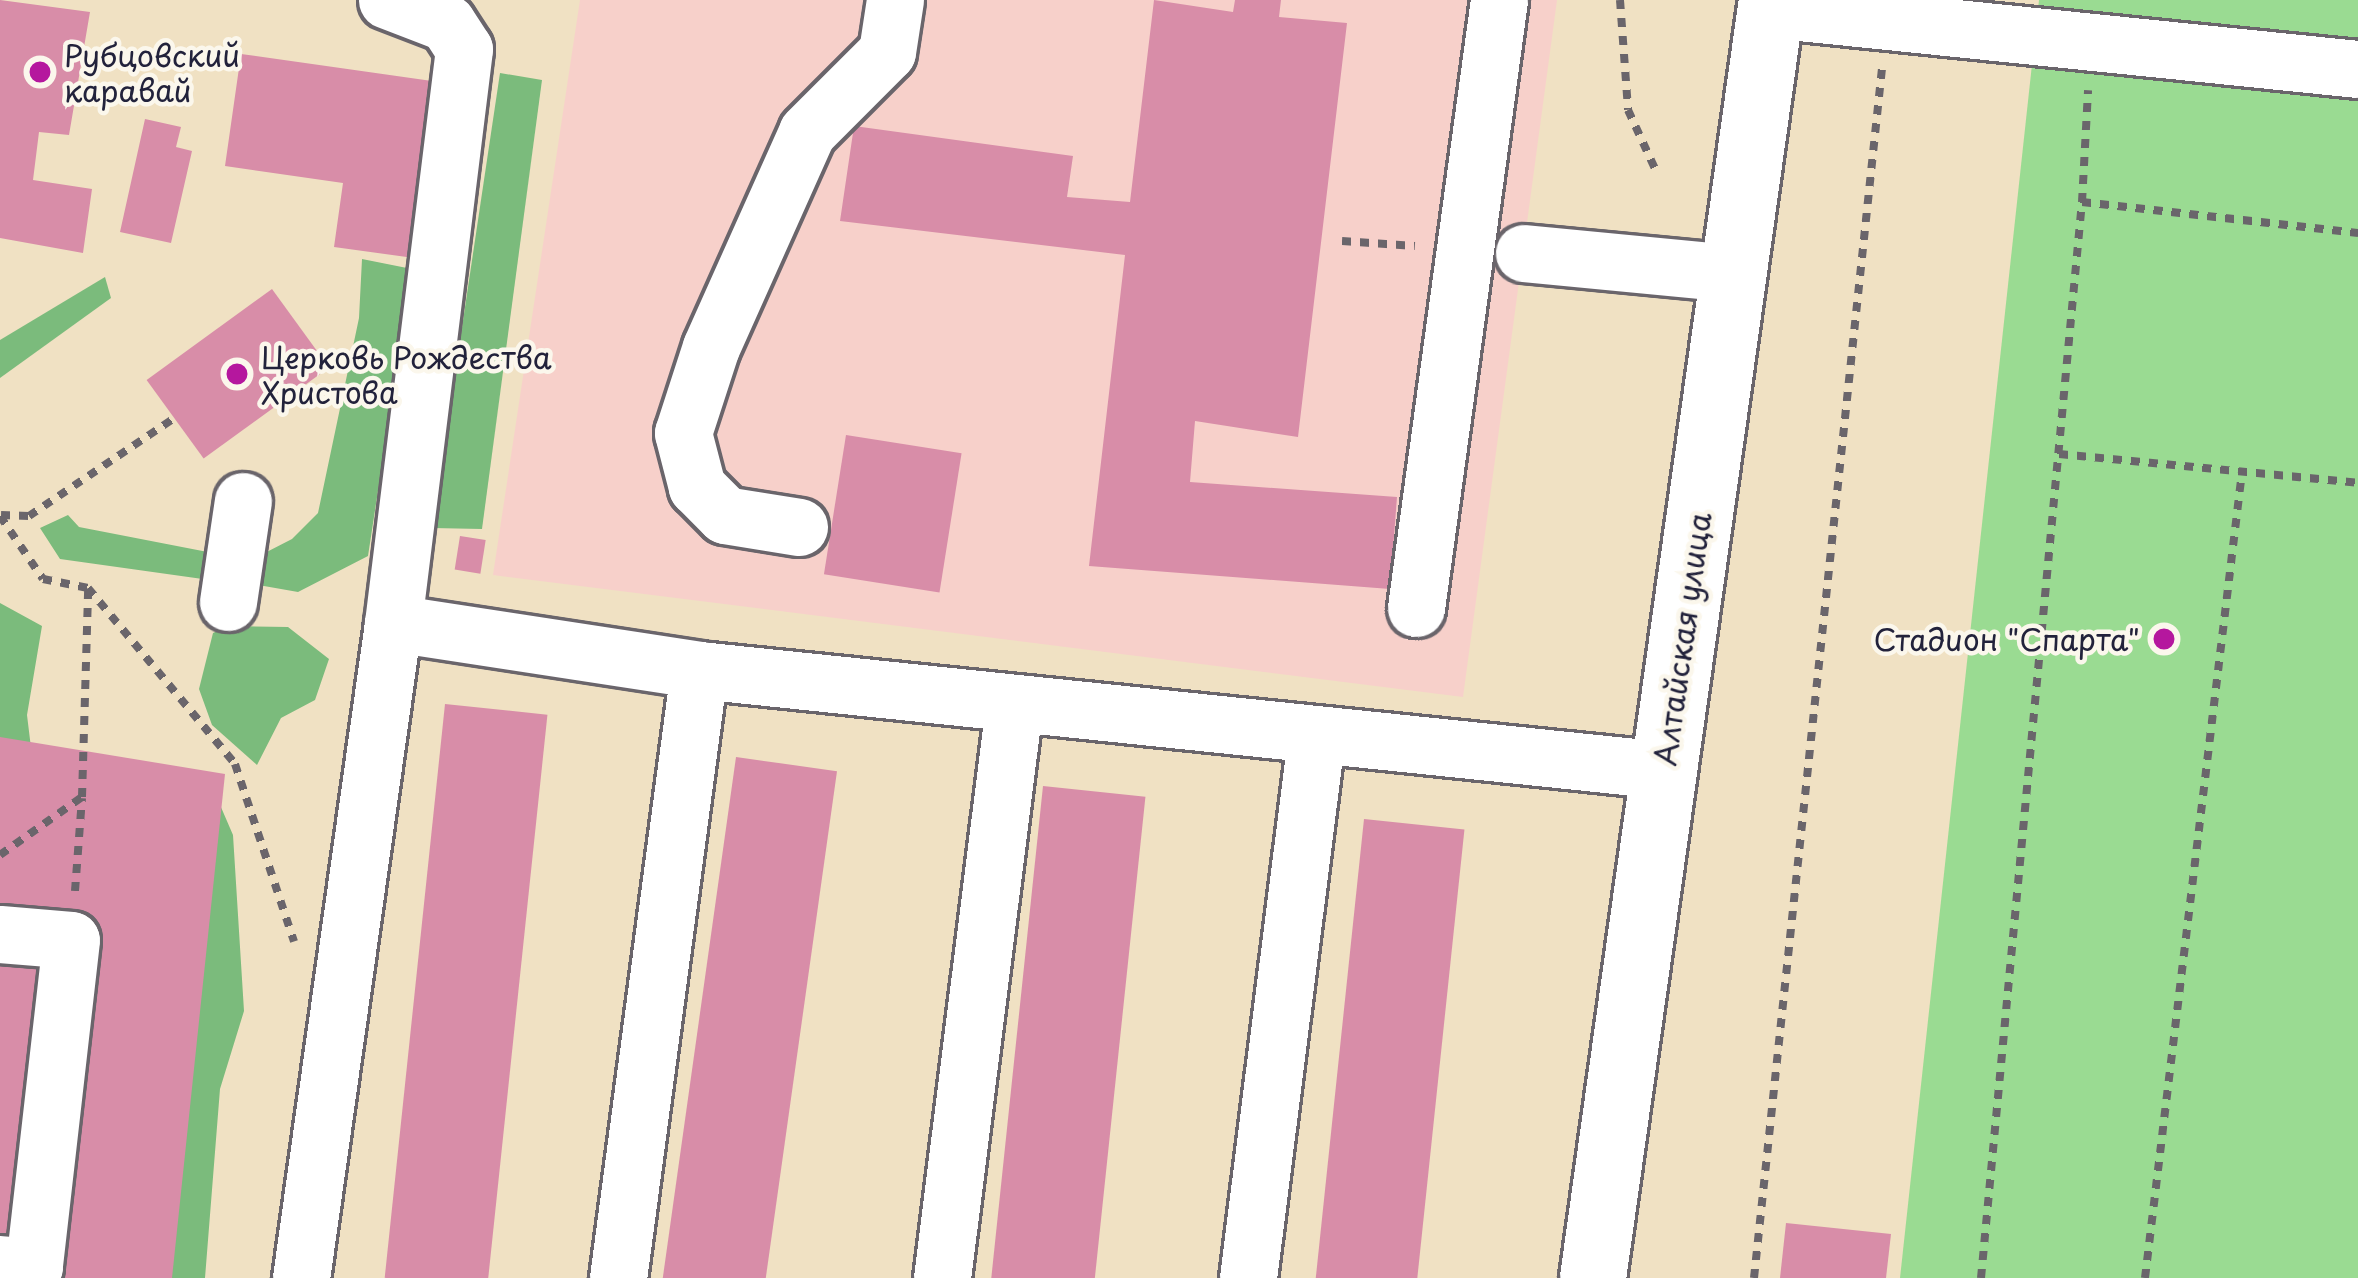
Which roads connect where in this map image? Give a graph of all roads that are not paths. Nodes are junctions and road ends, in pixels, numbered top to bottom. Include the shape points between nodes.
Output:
1 (387, 0) edge
2 (895, 0) edge
3 (1499, 0) edge
4 (1771, 4) edge
5 (2358, 69) edge
6 (1524, 253) dead end
7 (1733, 273) junction
8 (243, 501) dead end
9 (799, 527) dead end
10 (228, 602) dead end
11 (1416, 608) dead end
12 (393, 622) junction
13 (699, 670) junction
14 (1014, 706) junction
15 (1316, 739) junction
16 (1663, 770) junction
17 (0, 934) edge
18 (0, 1264) edge
19 (301, 1278) edge
20 (618, 1278) edge
21 (942, 1278) edge
22 (1248, 1278) edge
23 (1593, 1278) edge

1 - 12 lane via 447,23 464,49
2 - 9 lane via 887,52 807,132 711,347 683,433 697,487 725,514
3 - 11 lane
4 - 5 lane
4 - 7 main road, Алтайская улица
6 - 7 lane
7 - 16 main road, Алтайская улица
8 - 10 lane
12 - 13 lane
12 - 19 lane
13 - 14 lane
13 - 20 lane
14 - 15 lane
14 - 21 lane
15 - 16 lane
15 - 22 lane
16 - 23 main road, Алтайская улица
17 - 18 lane via 71,940 34,1267

